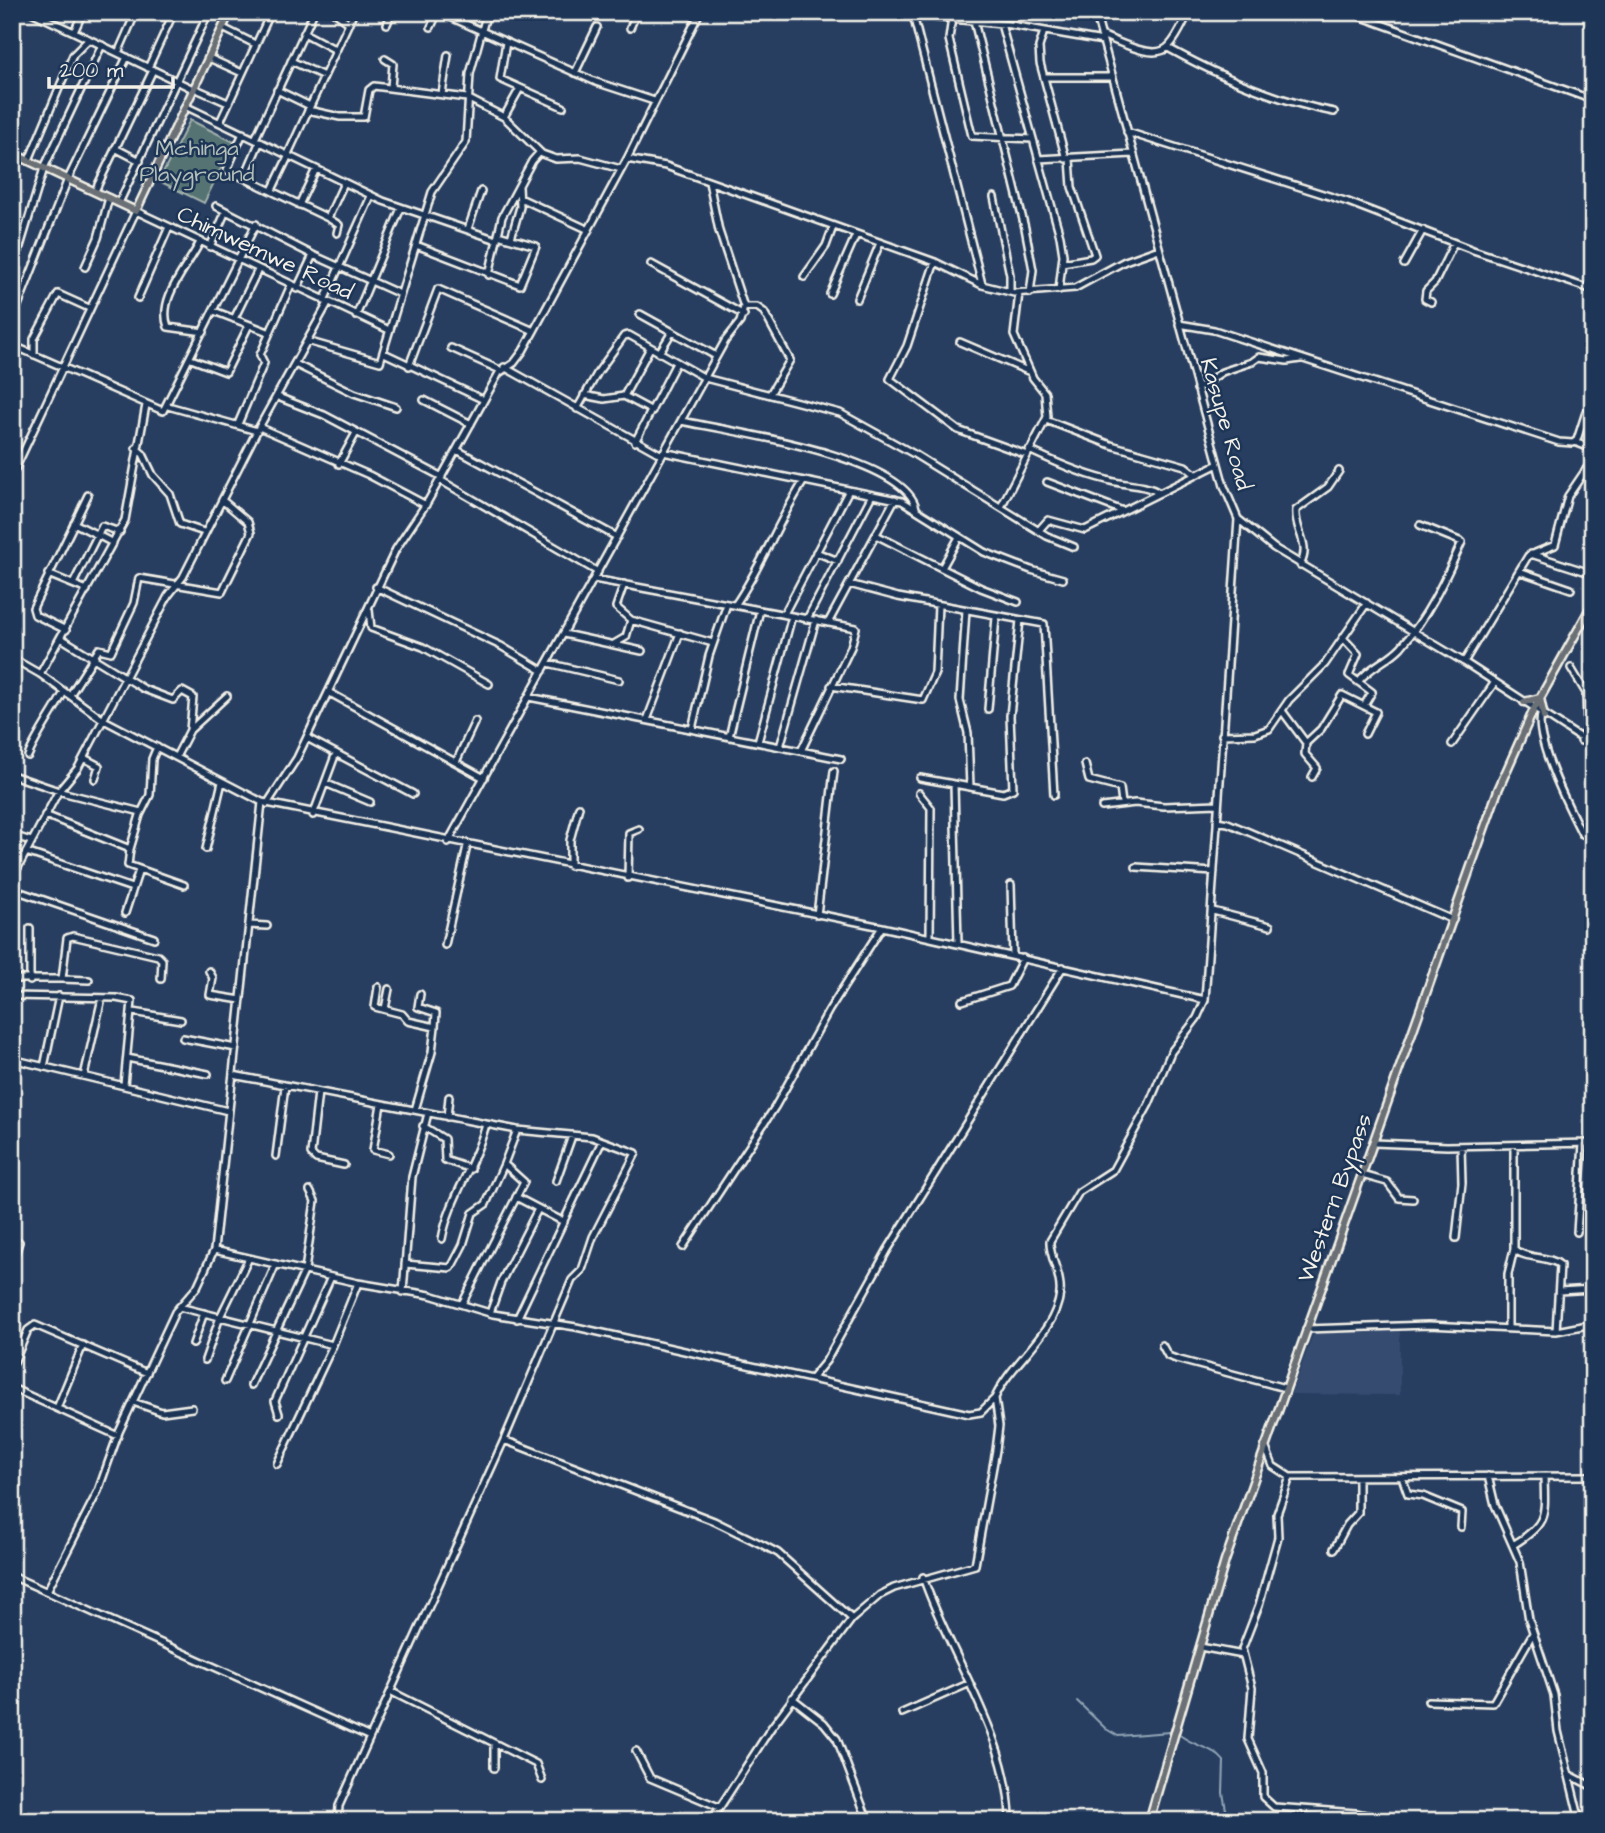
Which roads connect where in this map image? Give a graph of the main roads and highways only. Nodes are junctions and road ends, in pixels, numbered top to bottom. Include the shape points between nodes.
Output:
1 (230, 12) edge
2 (12, 153) edge
3 (1593, 603) edge
4 (1540, 698) junction
5 (1530, 719) junction
6 (1149, 1821) edge

1 - 2 main road, Chimwemwe Road via 135,211
3 - 4 main road, Western Bypass
4 - 5 main road, Western Bypass
4 - 5 main road via 1542,715
4 - 5 main road via 1524,703
5 - 6 main road, Western Bypass via 1498,790 1225,1560

